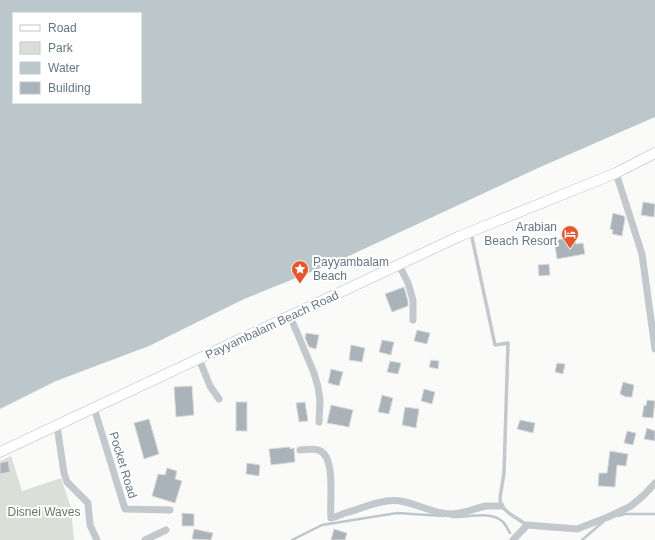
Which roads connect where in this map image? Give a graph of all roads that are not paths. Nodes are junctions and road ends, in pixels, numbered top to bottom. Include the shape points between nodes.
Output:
1 (655, 153) edge
2 (616, 173) junction
3 (471, 232) junction
4 (399, 265) junction
5 (290, 316) junction
6 (413, 320) dead end
7 (655, 349) edge
8 (199, 359) junction
9 (219, 399) dead end
10 (94, 408) junction
11 (319, 422) dead end
12 (57, 426) junction
13 (300, 450) dead end
14 (0, 452) edge
15 (655, 483) edge
16 (501, 506) junction
17 (170, 510) dead end
18 (526, 525) junction
19 (166, 530) dead end
20 (97, 540) edge
21 (145, 540) edge
22 (513, 540) edge

1 - 2 main road, Payyambalam Beach Road
2 - 3 main road, Payyambalam Beach Road
2 - 7 street via 642,254
3 - 4 main road, Payyambalam Beach Road
3 - 16 lane via 495,345 508,343
4 - 5 main road, Payyambalam Beach Road
4 - 6 street via 413,300
5 - 8 main road, Payyambalam Beach Road
5 - 11 street via 318,387
8 - 9 street via 205,377
8 - 10 main road, Payyambalam Beach Road
10 - 12 main road, Payyambalam Beach Road
10 - 17 street, Pocket Road via 125,509
12 - 14 main road, Payyambalam Beach Road
12 - 20 street via 67,482 88,504 90,525
13 - 16 street via 318,449 324,453 328,461 331,518 387,501 403,501 443,514
15 - 18 street via 631,506 608,518 577,529
16 - 18 lane
18 - 22 street
19 - 21 street

